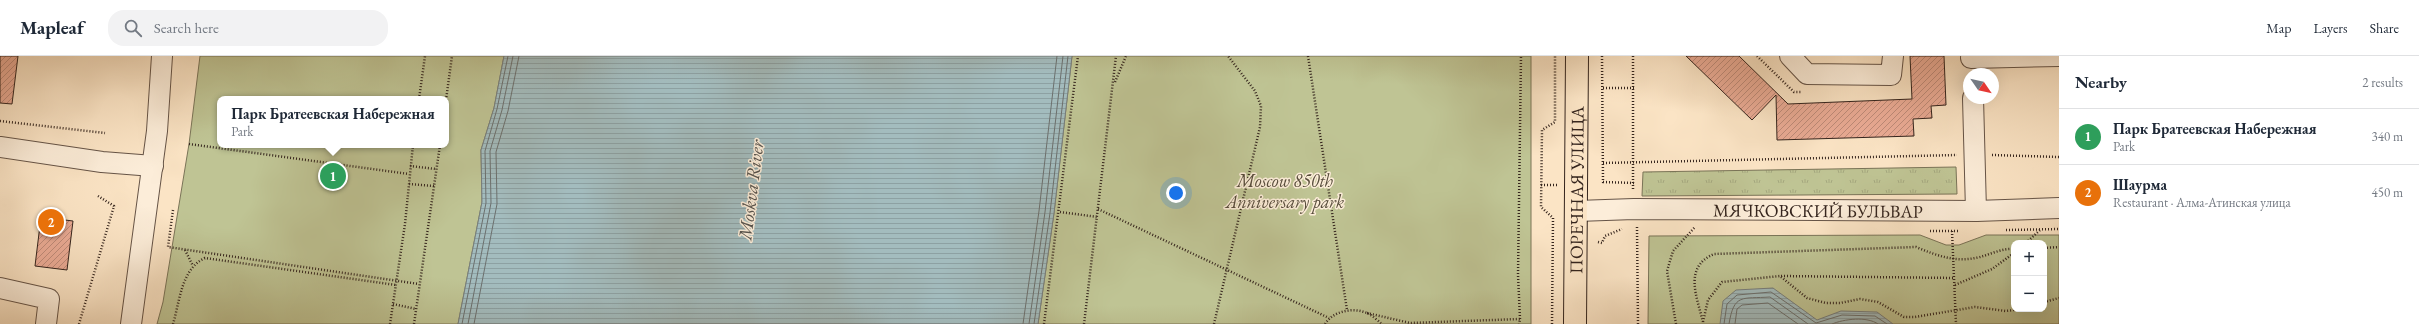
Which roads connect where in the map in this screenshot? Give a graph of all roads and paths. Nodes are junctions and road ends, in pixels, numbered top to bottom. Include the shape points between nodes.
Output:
1 (162, 56) edge
2 (426, 56) edge
3 (452, 56) edge
4 (1078, 56) edge
5 (1116, 56) edge
6 (1126, 56) edge
7 (1228, 56) edge
8 (1308, 56) edge
9 (1521, 56) edge
10 (1555, 56) edge
11 (1577, 56) edge
12 (1602, 56) edge
13 (1634, 56) edge
14 (1790, 56) edge
15 (1893, 56) edge
16 (2059, 56) edge
17 (1972, 63) edge
18 (1114, 84) junction
19 (1602, 88) junction
20 (1634, 88) junction
21 (420, 96) edge
22 (447, 96) edge
23 (1973, 104) edge
24 (0, 121) edge
25 (105, 133) dead end
26 (189, 144) dead end
27 (0, 147) edge
28 (217, 148) edge
29 (218, 148) edge
30 (413, 148) edge
31 (440, 148) edge
32 (1976, 155) junction
33 (2059, 157) edge
34 (1603, 163) junction
35 (1635, 163) junction
36 (153, 166) junction
37 (410, 166) junction
38 (436, 169) junction
39 (409, 174) junction
40 (1634, 183) junction
41 (409, 184) junction
42 (1541, 185) junction
43 (1558, 185) dead end
44 (434, 186) junction
45 (1633, 193) dead end
46 (98, 196) dead end
47 (2059, 208) edge
48 (1098, 209) junction
49 (173, 210) dead end
50 (1577, 211) junction
51 (1976, 211) junction
52 (1060, 212) junction
53 (1098, 217) junction
54 (1636, 223) dead end
55 (1696, 226) dead end
56 (1625, 228) dead end
57 (1631, 228) dead end
58 (1637, 228) junction
59 (2041, 229) dead end
60 (1952, 231) dead end
61 (2029, 240) edge
62 (1598, 242) dead end
63 (2059, 247) edge
64 (2047, 248) edge
65 (185, 250) junction
66 (2011, 250) edge
67 (2011, 255) edge
68 (1954, 260) junction
69 (193, 266) junction
70 (1224, 270) junction
71 (1780, 276) junction
72 (1955, 278) junction
73 (396, 280) junction
74 (420, 284) junction
75 (1955, 284) junction
76 (396, 285) junction
77 (0, 288) edge
78 (2059, 298) edge
79 (2047, 301) edge
80 (393, 304) junction
81 (416, 309) junction
82 (1956, 309) junction
83 (1347, 310) junction
84 (2011, 310) edge
85 (1367, 313) junction
86 (1329, 318) junction
87 (1520, 319) junction
88 (1703, 323) edge
89 (46, 324) edge
90 (79, 324) edge
91 (131, 324) edge
92 (173, 324) edge
93 (390, 324) edge
94 (414, 324) edge
95 (1044, 324) edge
96 (1084, 324) edge
97 (1214, 324) edge
98 (1325, 324) edge
99 (1382, 324) edge
100 (1519, 324) edge
101 (1552, 324) edge
102 (1575, 324) edge
103 (1638, 324) edge
104 (1676, 324) edge
105 (1956, 324) edge

1 - 36 street
2 - 21 path
3 - 22 path
4 - 52 path
5 - 18 path
6 - 18 path
7 - 70 path via 1255,91 1261,106 1260,127
8 - 83 path
9 - 87 path via 1518,276
10 - 42 path via 1555,122 1542,130
11 - 50 main road, ПОРЕЧНАЯ УЛИЦА
12 - 19 path
13 - 20 path
14 - 15 street via 1807,74 1891,75
16 - 17 street
18 - 48 path
19 - 20 path
19 - 34 path
20 - 35 path
23 - 32 street
24 - 25 path
26 - 28 path
27 - 36 street via 102,162
29 - 39 path
30 - 37 path
31 - 38 path
32 - 33 path
32 - 35 path
32 - 51 street
34 - 35 path
34 - 40 path via 1604,182
35 - 40 path
36 - 91 street
37 - 38 path
37 - 39 path
38 - 44 path
39 - 41 path
40 - 45 path
41 - 44 path
41 - 73 path
42 - 43 path
42 - 101 path via 1541,207 1553,218
44 - 74 path
46 - 90 path via 114,206
47 - 51 street, МЯЧКОВСКИЙ БУЛЬВАР
48 - 53 path
48 - 70 path
49 - 65 path via 168,247
50 - 51 street, МЯЧКОВСКИЙ БУЛЬВАР
50 - 102 main road, ПОРЕЧНАЯ УЛИЦА
52 - 53 path
52 - 95 path
53 - 96 path
54 - 58 path
55 - 104 path via 1673,251 1667,271
56 - 62 path via 1605,236 1602,243
57 - 58 path
58 - 103 path
59 - 61 path
60 - 68 path
63 - 64 path
65 - 69 path
65 - 73 path
66 - 68 path via 1978,258
67 - 75 path via 1992,269
68 - 72 path
68 - 88 path via 1944,259 1916,247 1714,254 1703,259 1695,271 1695,289
69 - 76 path via 205,258
69 - 92 path via 187,275
70 - 86 path
70 - 97 path
71 - 72 path
71 - 82 path via 1807,298 1826,303 1860,299 1878,302 1904,317
71 - 88 path via 1722,282 1708,300
72 - 75 path
73 - 74 path
73 - 76 path
74 - 81 path
75 - 82 path
76 - 80 path
77 - 89 street via 49,299
78 - 79 path
80 - 81 path
80 - 93 path
81 - 94 path
82 - 84 path via 1975,307
82 - 105 path
83 - 85 path
83 - 86 path
85 - 87 path via 1410,323
85 - 99 path
86 - 98 path
87 - 100 path

